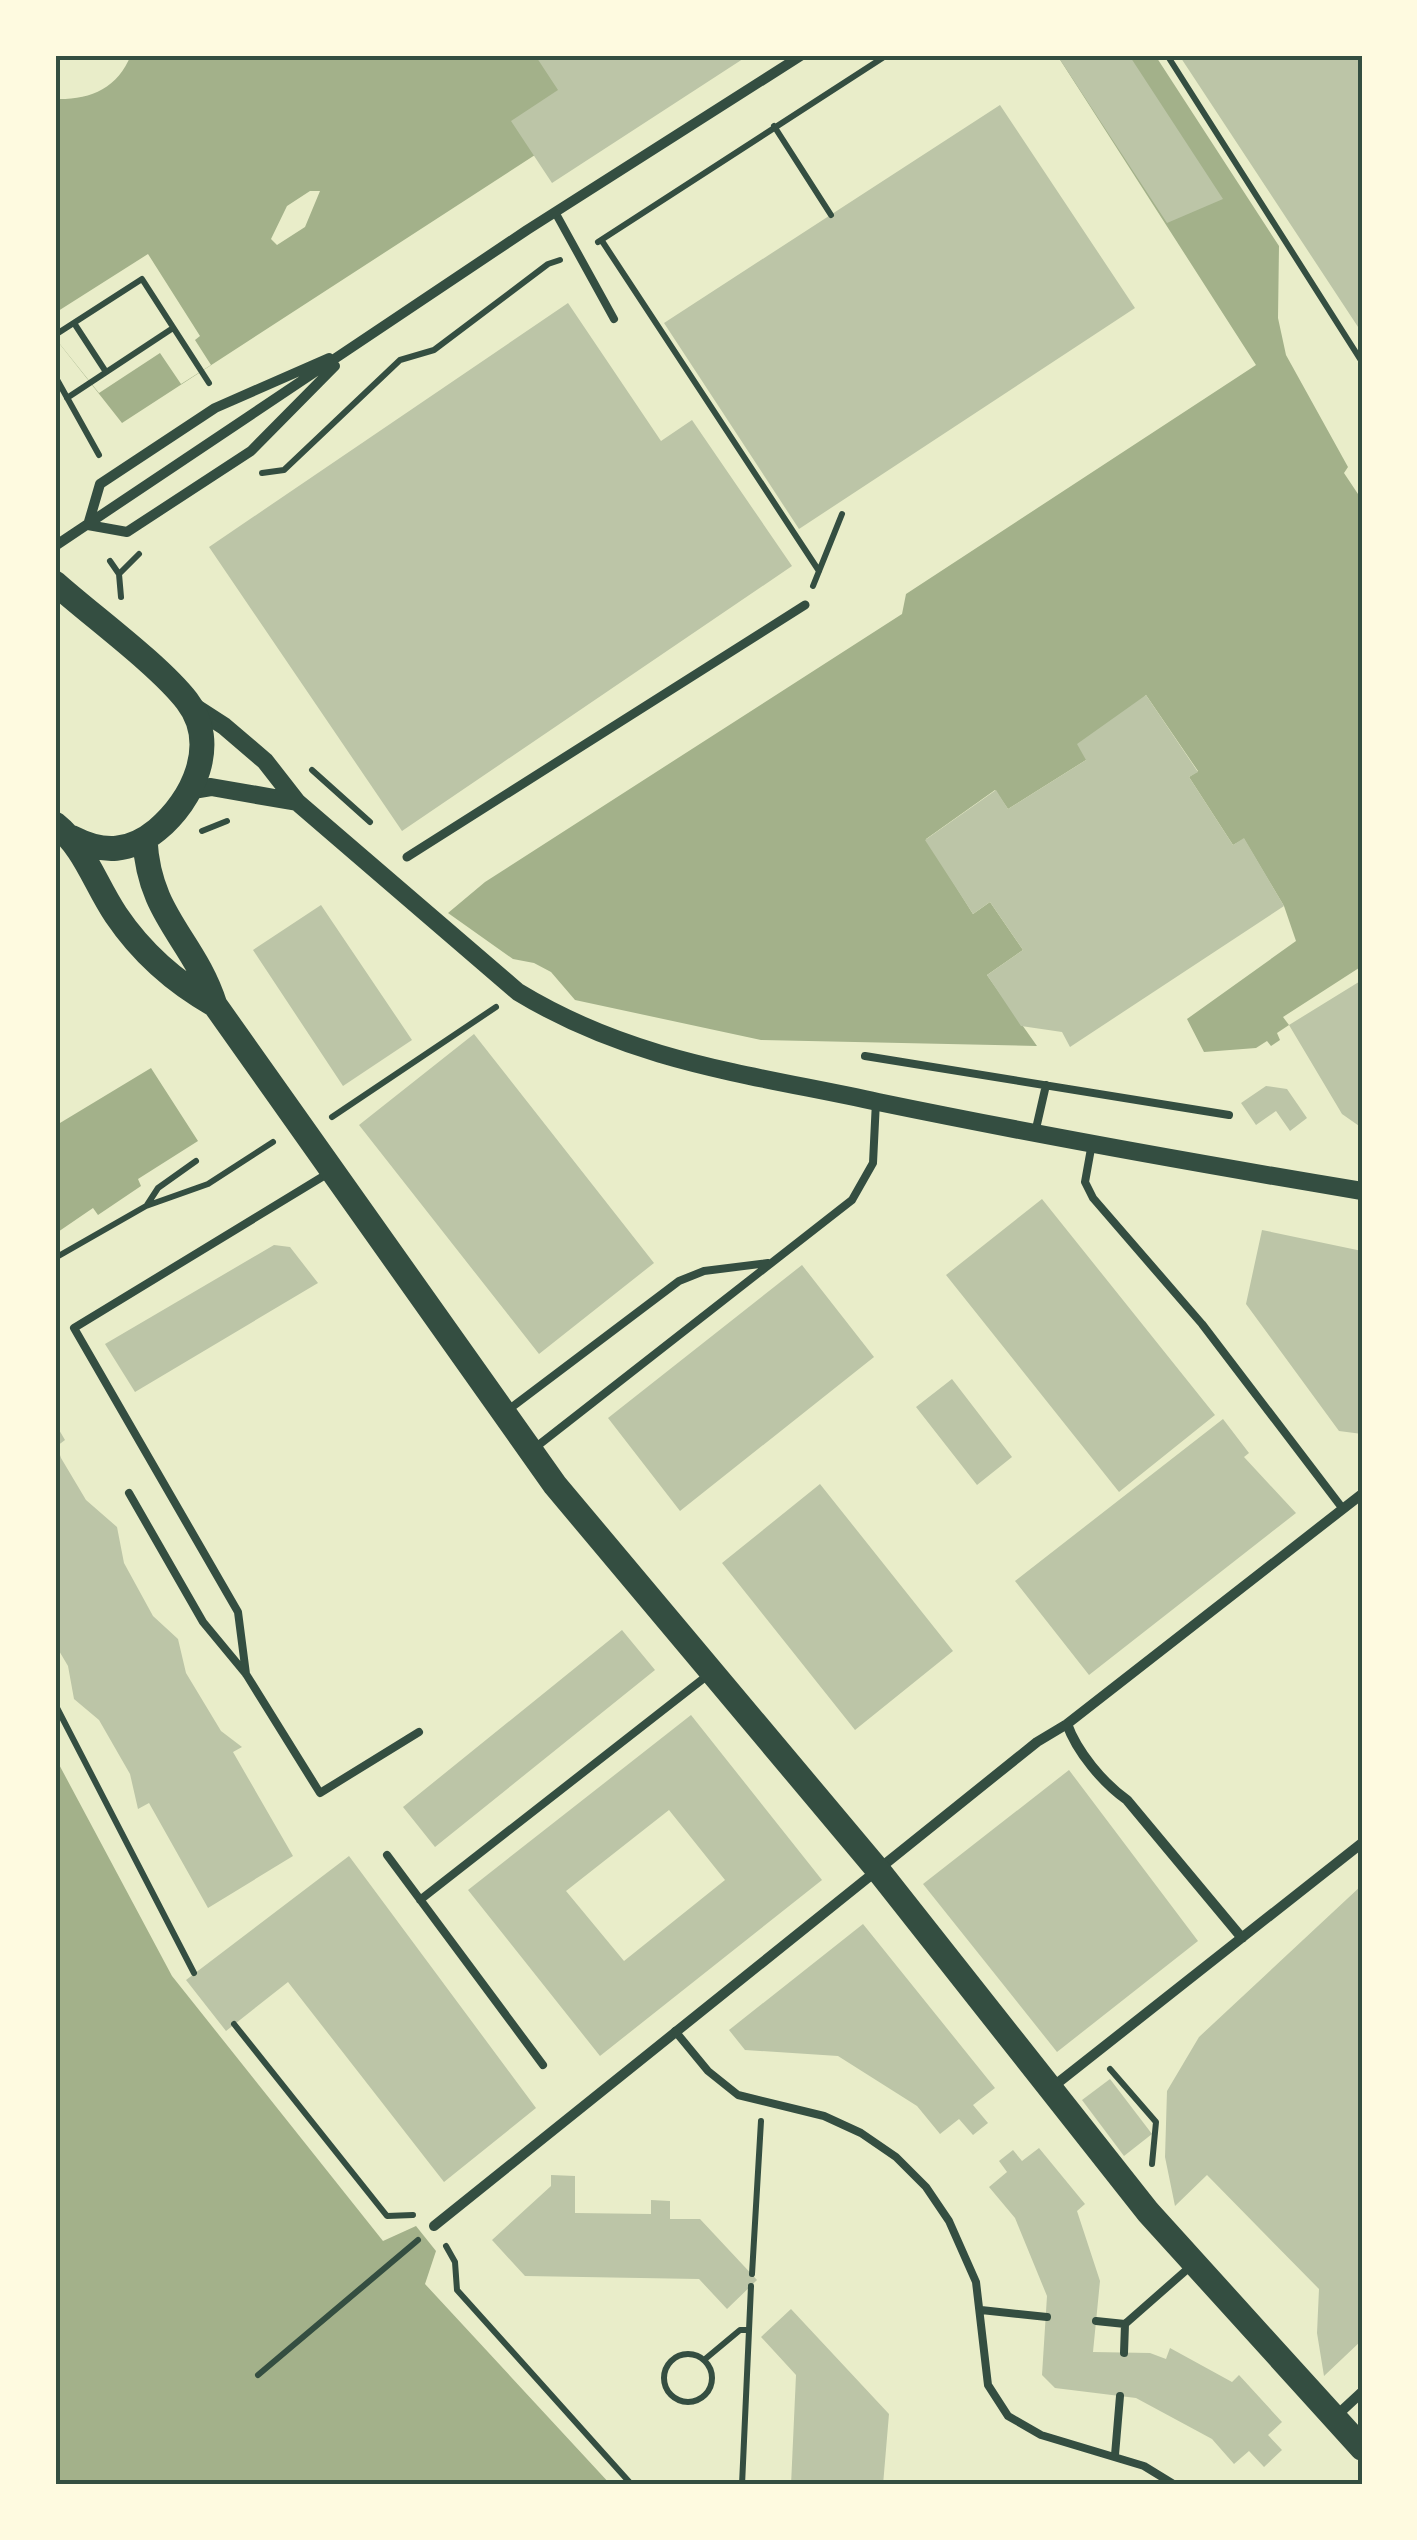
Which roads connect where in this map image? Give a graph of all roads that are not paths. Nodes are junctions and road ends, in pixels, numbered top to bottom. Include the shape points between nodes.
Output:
1 (802, 55) edge
2 (556, 212) junction
3 (614, 319) dead end
4 (353, 347) junction
5 (88, 525) junction
6 (55, 546) edge
7 (55, 583) edge
8 (805, 605) road end
9 (188, 702) junction
10 (193, 790) junction
11 (297, 802) junction
12 (64, 831) edge
13 (144, 840) junction
14 (407, 857) dead end
15 (215, 1005) junction
16 (865, 1056) dead end
17 (1046, 1085) junction
18 (876, 1101) junction
19 (1229, 1115) dead end
20 (1035, 1133) junction
21 (1092, 1143) junction
22 (331, 1171) junction
23 (1362, 1191) edge
24 (773, 1262) junction
25 (502, 1415) junction
26 (530, 1452) junction
27 (129, 1493) dead end
28 (1362, 1494) edge
29 (1343, 1509) junction
30 (711, 1673) junction
31 (246, 1674) junction
32 (1068, 1724) junction
33 (419, 1732) dead end
34 (1362, 1843) edge
35 (387, 1855) dead end
36 (878, 1870) junction
37 (420, 1900) junction
38 (1242, 1938) junction
39 (676, 2031) junction
40 (543, 2065) dead end
41 (1049, 2090) junction
42 (434, 2226) road end
43 (1194, 2264) junction
44 (981, 2310) junction
45 (1047, 2316) dead end
46 (1096, 2321) dead end
47 (1125, 2324) junction
48 (1124, 2353) dead end
49 (1362, 2392) edge
50 (1120, 2396) dead end
51 (1336, 2417) junction
52 (1362, 2448) edge
53 (1115, 2455) junction
54 (1175, 2485) edge

1 - 2 street
2 - 3 lane
2 - 4 street
4 - 5 street
4 - 5 street via 216,408 100,484
4 - 5 street via 251,451 127,532
5 - 6 street
7 - 9 main road
8 - 14 street
9 - 10 main road via 201,734
9 - 11 street via 265,761
10 - 11 street
10 - 13 main road
11 - 18 street via 518,992 556,1016 628,1047
12 - 13 main road via 109,850
12 - 15 main road via 136,940 187,989
13 - 15 main road via 157,904 206,975
15 - 22 main road
16 - 17 lane
17 - 19 lane
17 - 20 lane
18 - 20 street
18 - 24 lane via 873,1163 852,1200
20 - 21 street
21 - 23 street
21 - 29 lane via 1086,1186
22 - 25 main road
22 - 31 lane via 74,1328 238,1612
24 - 25 lane via 678,1280
24 - 26 lane
25 - 26 main road
26 - 30 main road
27 - 31 lane via 204,1622
28 - 29 street
29 - 32 street
30 - 36 main road
30 - 37 lane
31 - 33 lane via 320,1794
32 - 36 street via 1036,1742
32 - 38 street via 1072,1739 1113,1790
34 - 38 street
35 - 37 lane
36 - 39 street
36 - 41 main road
37 - 40 lane
38 - 41 street
39 - 42 street
39 - 44 lane via 723,2084 762,2104 824,2116 896,2156 949,2220
41 - 43 main road
43 - 47 lane
43 - 51 main road
44 - 45 lane
44 - 53 lane via 988,2384 1008,2416 1040,2435
46 - 47 lane
47 - 48 lane
49 - 51 street
50 - 53 lane
51 - 52 main road
53 - 54 lane

